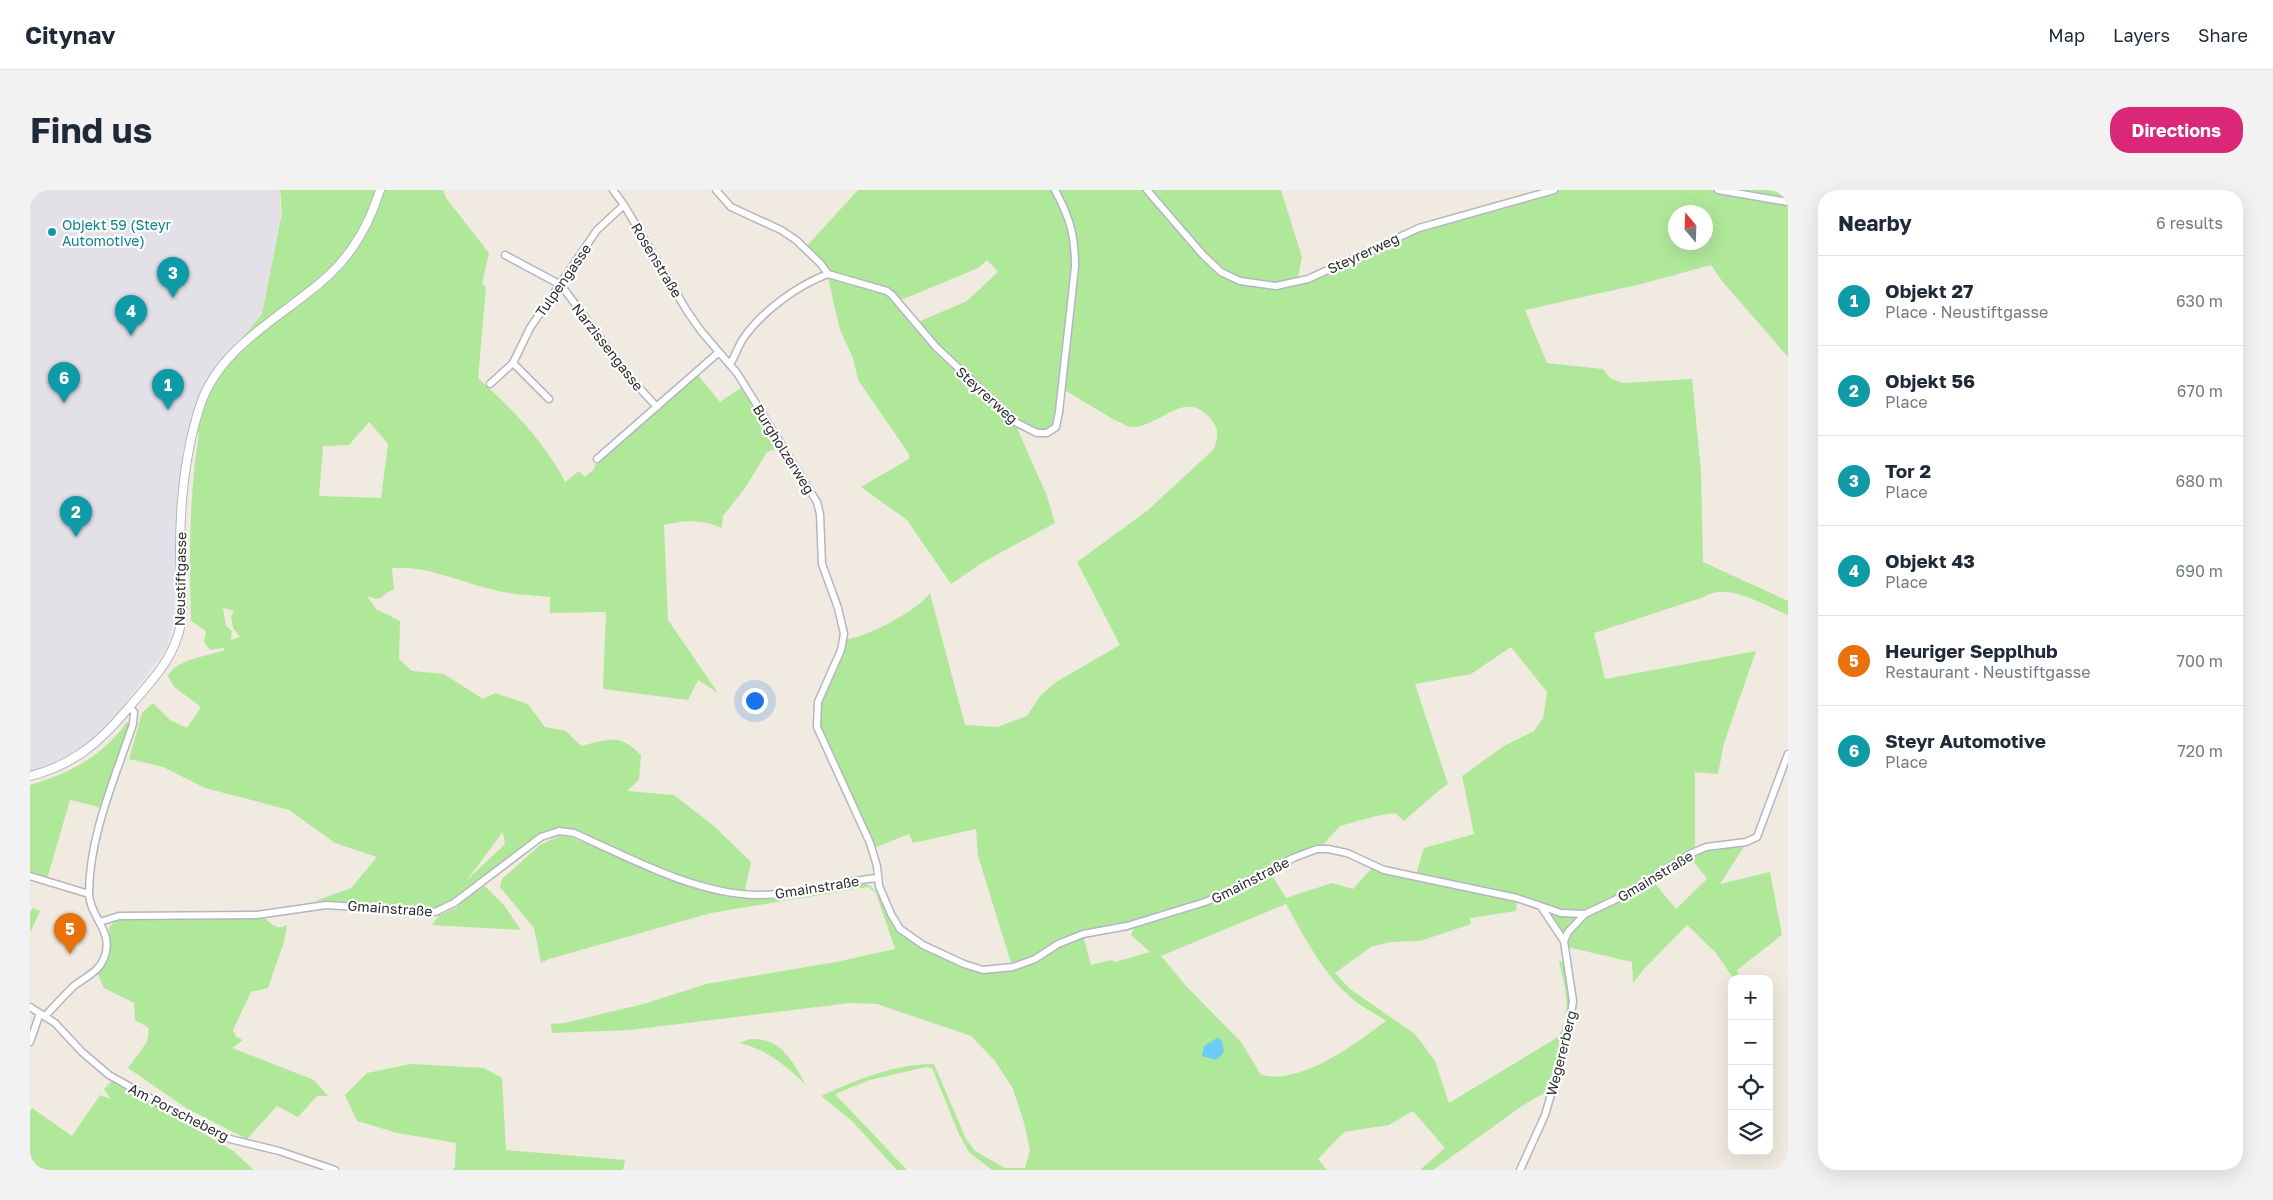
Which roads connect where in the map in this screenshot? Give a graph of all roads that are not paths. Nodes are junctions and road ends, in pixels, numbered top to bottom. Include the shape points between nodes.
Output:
1 (380, 190) edge
2 (613, 190) edge
3 (716, 190) edge
4 (1055, 190) edge
5 (1147, 190) edge
6 (1554, 190) edge
7 (1718, 190) edge
8 (1788, 202) edge
9 (624, 205) junction
10 (505, 255) dead end
11 (828, 274) junction
12 (560, 285) junction
13 (701, 331) joint
14 (719, 352) junction
15 (513, 362) junction
16 (730, 364) junction
17 (490, 384) dead end
18 (549, 399) dead end
19 (657, 407) junction
20 (597, 459) dead end
21 (129, 707) junction
22 (1788, 754) edge
23 (30, 776) edge
24 (30, 876) edge
25 (877, 878) junction
26 (89, 894) junction
27 (1541, 908) junction
28 (1585, 914) junction
29 (100, 922) junction
30 (1564, 940) junction
31 (30, 1007) edge
32 (42, 1015) junction
33 (30, 1042) edge
34 (335, 1170) edge
35 (1520, 1170) edge

1 - 21 street, Neustiftgasse via 364,227 339,264 309,292 244,342 208,387 190,443 183,498 181,624 169,656
2 - 9 street, Rosenstraße
3 - 11 street via 731,207 796,240
4 - 11 street, Steyrerweg via 1072,226 1075,267 1059,412 1056,427 1047,433 1037,432 1017,422 949,360 887,291
5 - 6 street, Steyrerweg via 1221,272 1240,281 1276,286 1308,279 1419,228
7 - 8 street
9 - 12 street, Tulpengasse via 597,230
9 - 13 street, Rosenstraße
10 - 12 street
11 - 16 street via 801,287 756,324 743,338
12 - 15 street, Tulpengasse via 525,335
12 - 19 street, Narzissengasse via 631,379
13 - 14 street, Burgholzerweg
14 - 16 street, Burgholzerweg
14 - 19 street
15 - 17 street, Tulpengasse
15 - 18 street
16 - 25 street, Burgholzerweg via 817,502 822,564 844,634 842,650 818,702 816,721 870,843
19 - 20 street
21 - 23 street, Neustiftgasse via 104,736 83,753 58,767
21 - 26 street via 134,718 95,841
22 - 28 street, Gmainstraße via 1756,837 1690,854 1623,896
24 - 26 street
25 - 27 street, Gmainstraße via 895,923 904,934 964,964 992,970 1026,963 1082,934 1127,926 1205,902 1317,849 1338,850 1384,870 1518,898
25 - 29 street, Gmainstraße via 784,893 741,894 682,879 574,834 559,832 541,838 454,903 435,912 326,905 257,914 119,916
26 - 29 street
27 - 28 street, Gmainstraße
27 - 30 street, Wegererberg
28 - 30 street, Gmainstraße
29 - 32 street via 107,936 104,960
30 - 35 street, Wegererberg via 1574,1001 1572,1020 1545,1115
31 - 32 street, Am Porscheberg
32 - 33 street
32 - 34 street, Am Porscheberg via 61,1028 82,1052 109,1074 200,1126 230,1139 284,1152

